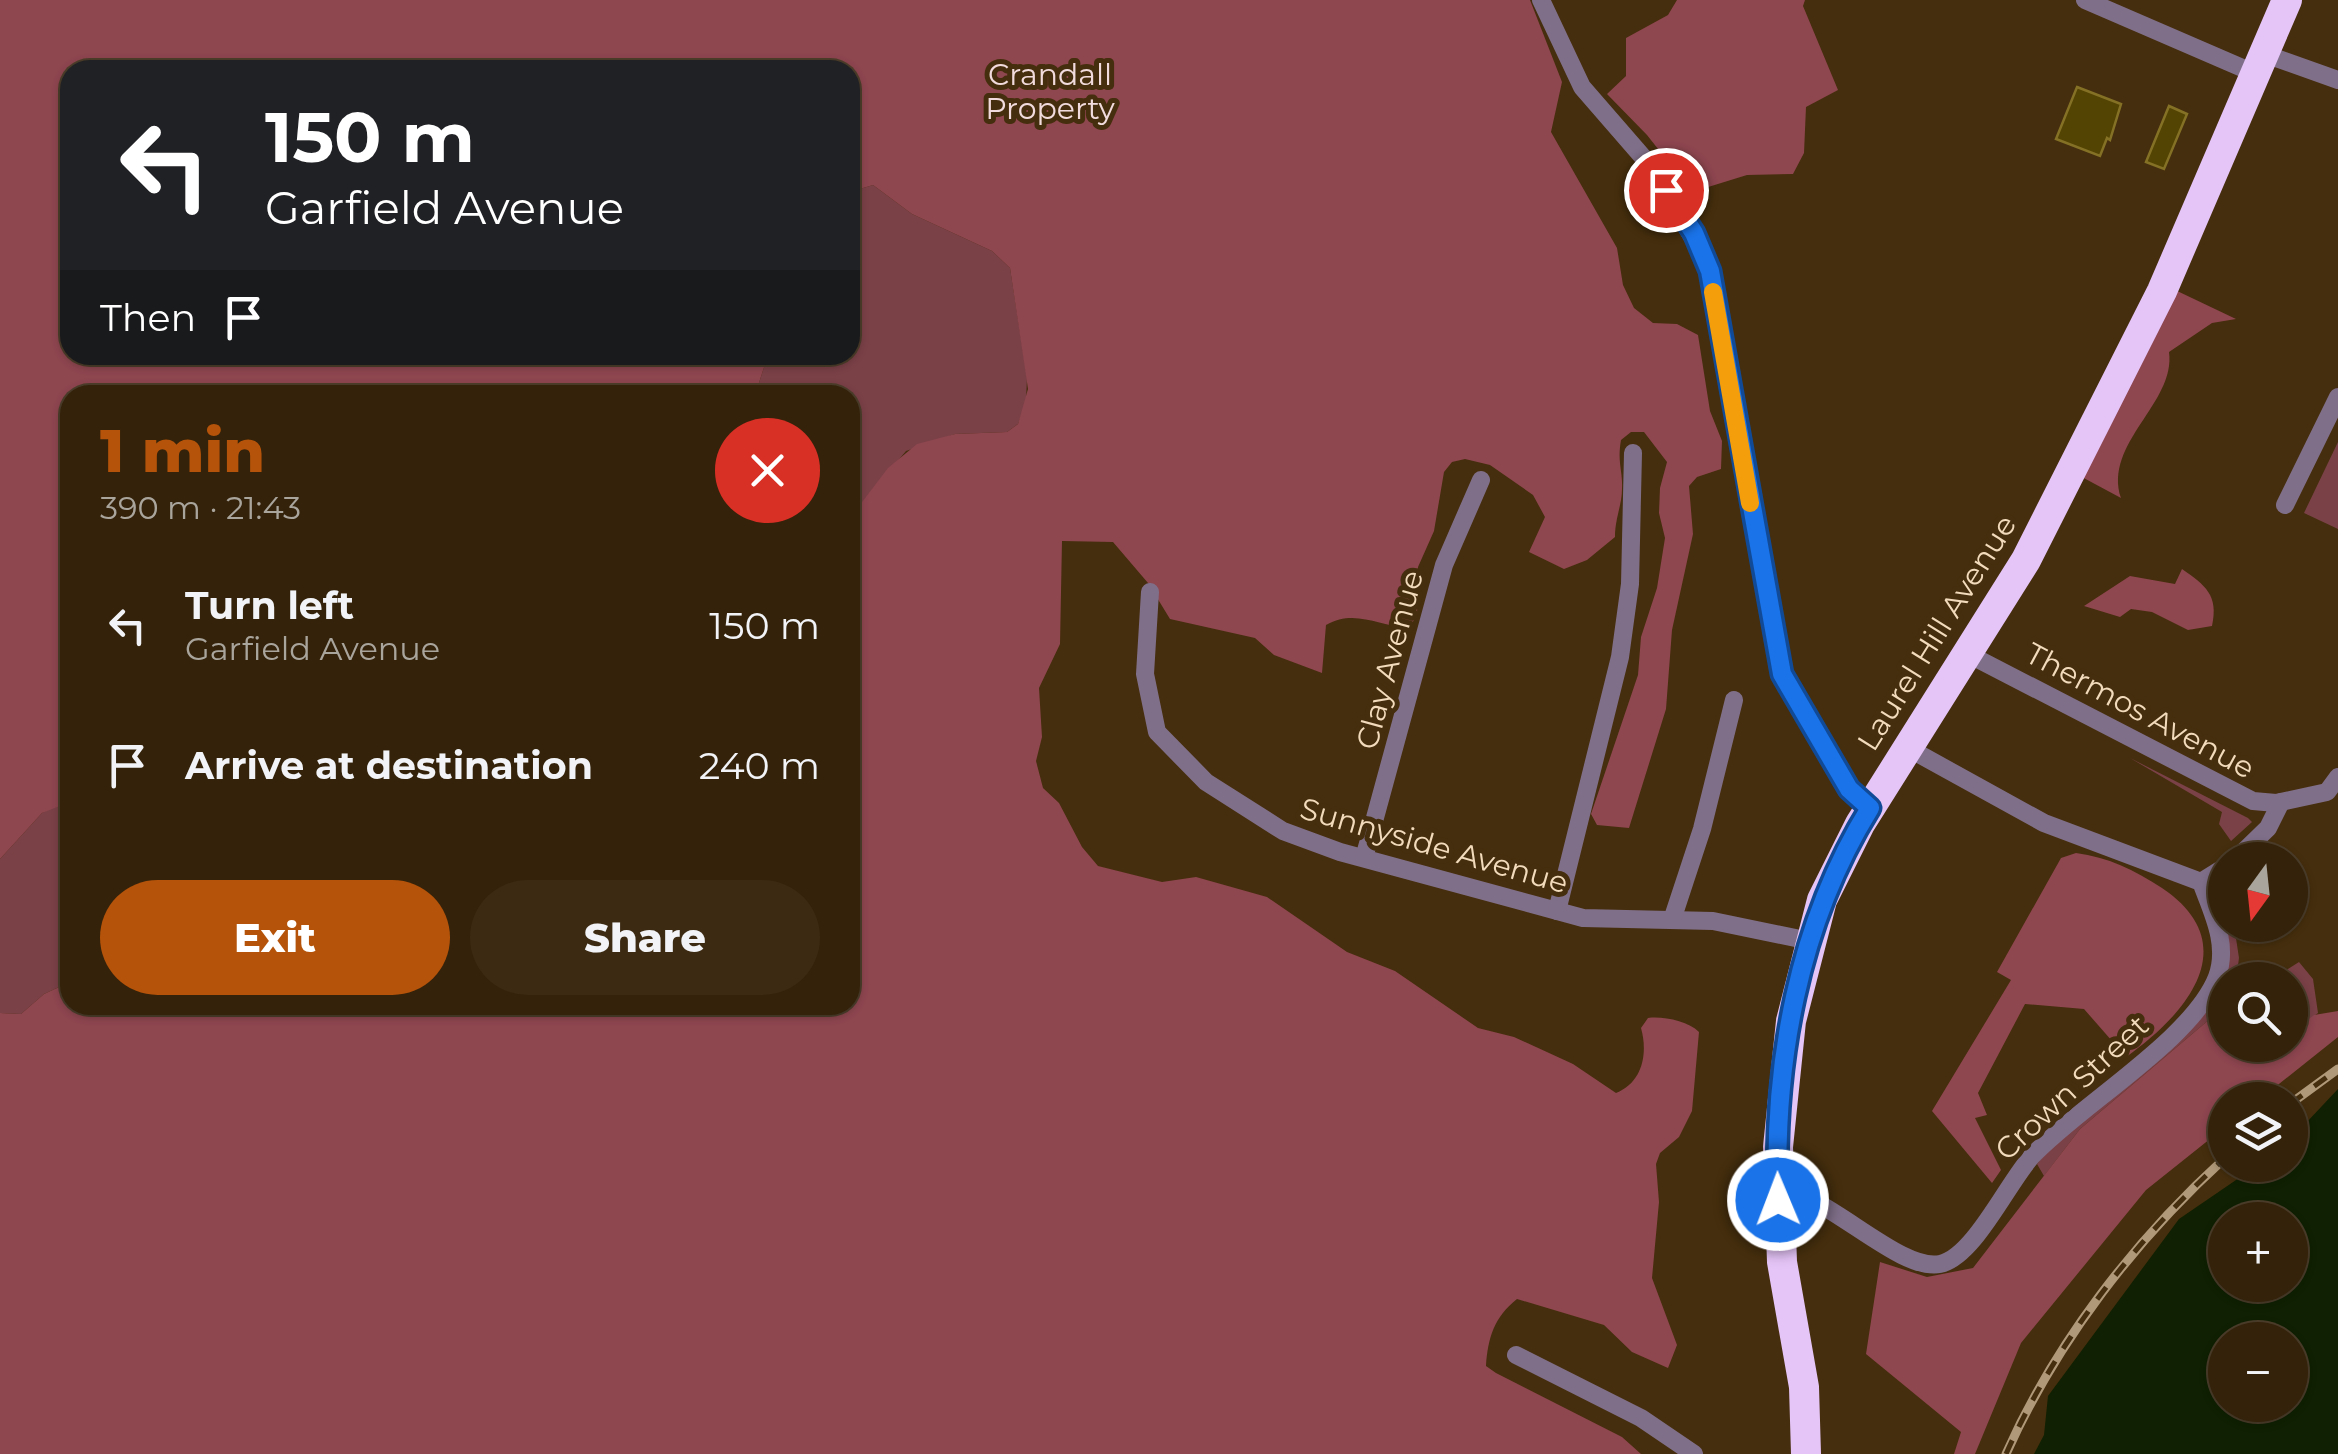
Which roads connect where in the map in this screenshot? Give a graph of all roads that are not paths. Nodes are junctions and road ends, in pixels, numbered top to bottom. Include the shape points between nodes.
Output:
1 (1541, 0) edge
2 (2085, 0) edge
3 (2287, 0) edge
4 (2258, 63) junction
5 (2338, 80) edge
6 (2338, 398) edge
7 (1633, 453) dead end
8 (1481, 480) dead end
9 (2284, 505) dead end
10 (1150, 592) dead end
11 (1970, 655) junction
12 (1734, 700) dead end
13 (1908, 748) junction
14 (2338, 777) edge
15 (2281, 802) junction
16 (1870, 808) junction
17 (2254, 842) edge
18 (1364, 858) junction
19 (2208, 878) edge
20 (2201, 882) junction
21 (1557, 912) junction
22 (1672, 920) junction
23 (1810, 942) junction
24 (1778, 1188) junction
25 (1516, 1355) dead end
26 (1694, 1454) edge
27 (1806, 1454) edge

1 - 16 street via 1582,87 1648,163 1705,258 1782,674 1849,789
2 - 4 street
3 - 4 highway, Laurel Hill Avenue
4 - 5 street
4 - 11 highway, Laurel Hill Avenue via 2148,320
6 - 9 street
7 - 21 street via 1630,584 1620,658
8 - 18 street, Clay Avenue via 1444,565
10 - 18 street, Sunnyside Avenue via 1145,674 1161,739 1206,782 1272,824
11 - 13 highway, Laurel Hill Avenue
11 - 15 street, Thermos Avenue via 2246,799
12 - 22 street
13 - 16 highway, Laurel Hill Avenue
13 - 20 street via 2044,823
14 - 15 street, Thermos Avenue via 2327,792
15 - 17 street
16 - 23 highway, Laurel Hill Avenue via 1832,874
18 - 21 street, Sunnyside Avenue
19 - 20 street
20 - 24 street, Crown Street via 2221,946 2212,987 2170,1036 2022,1166 1956,1256 1936,1264 1917,1261 1811,1197
21 - 22 street, Sunnyside Avenue via 1594,920
22 - 23 street, Sunnyside Avenue via 1712,921
23 - 24 highway, Laurel Hill Avenue via 1787,1045
24 - 27 highway, Laurel Hill Avenue
25 - 26 street via 1641,1418

